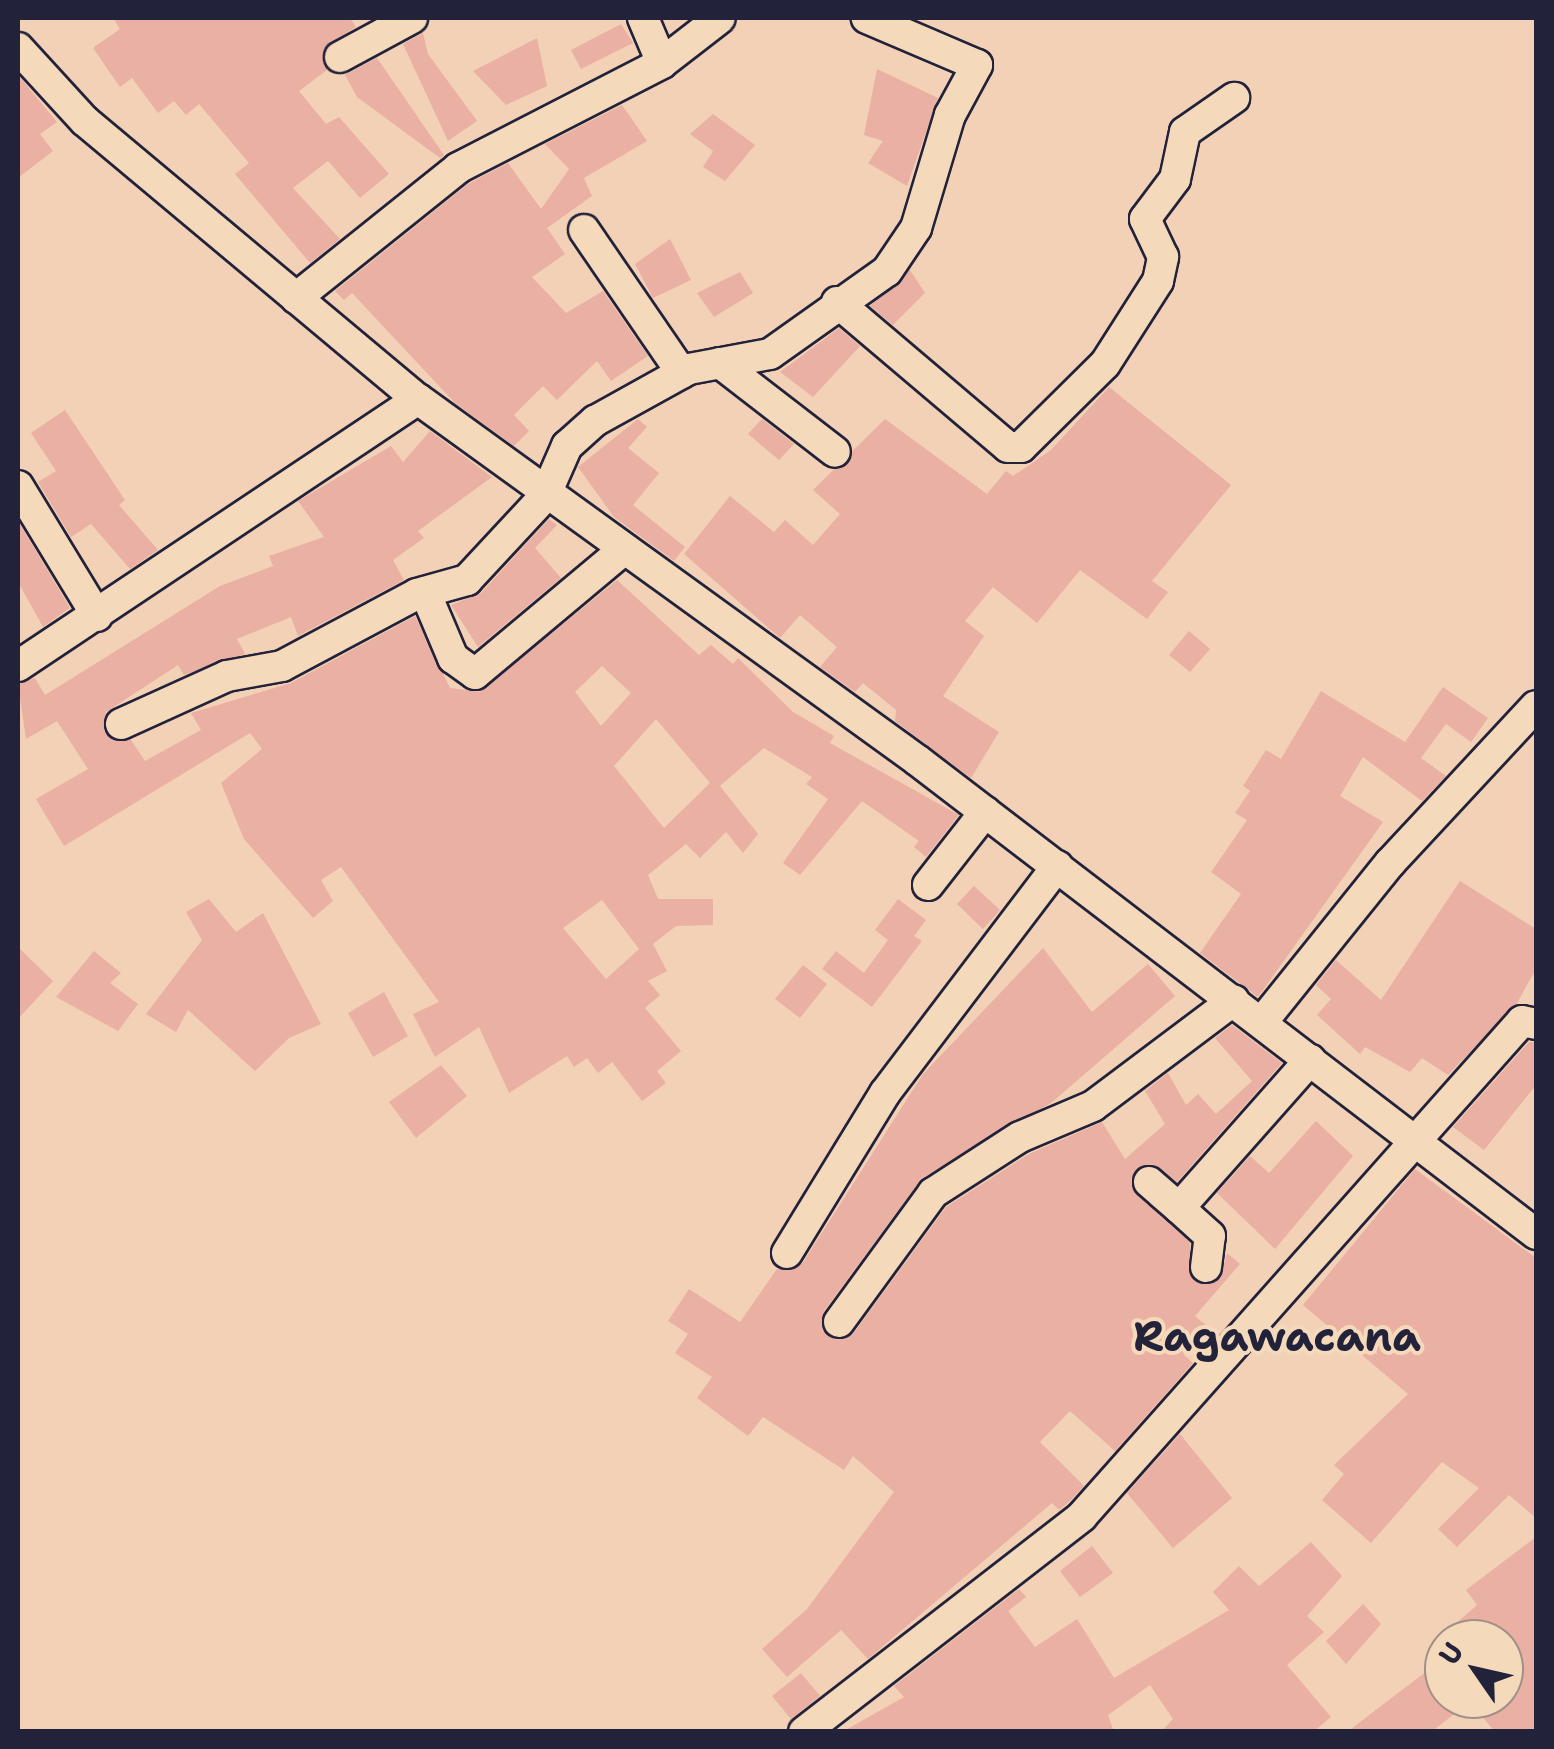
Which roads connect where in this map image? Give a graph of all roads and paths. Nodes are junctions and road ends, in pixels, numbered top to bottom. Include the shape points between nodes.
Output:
1 (412, 18) edge
2 (644, 18) edge
3 (720, 18) edge
4 (868, 18) edge
5 (18, 48) edge
6 (340, 57) dead end
7 (662, 63) junction
8 (1234, 98) dead end
9 (584, 230) dead end
10 (296, 298) junction
11 (837, 302) junction
12 (673, 360) junction
13 (720, 363) junction
14 (418, 400) junction
15 (834, 452) dead end
16 (18, 486) edge
17 (535, 489) junction
18 (622, 550) junction
19 (425, 592) junction
20 (98, 616) junction
21 (18, 666) edge
22 (1536, 706) edge
23 (121, 724) dead end
24 (986, 812) junction
25 (1057, 866) junction
26 (928, 886) dead end
27 (1234, 1000) junction
28 (1262, 1022) junction
29 (1536, 1024) edge
30 (1310, 1060) junction
31 (1416, 1144) junction
32 (1149, 1182) dead end
33 (1180, 1208) junction
34 (1536, 1234) edge
35 (787, 1253) dead end
36 (1206, 1268) dead end
37 (840, 1322) dead end
38 (804, 1732) edge

1 - 6 street
2 - 7 street
3 - 7 street
4 - 11 street via 964,54 978,68 950,115 916,228 887,271
5 - 10 street via 84,121
7 - 10 street via 458,168
8 - 11 street via 1185,132 1175,178 1145,219 1162,258 1158,281 1105,364 1022,448 1008,447
9 - 12 street
10 - 14 street
11 - 13 street via 770,354
12 - 13 street
12 - 17 street via 567,446
13 - 15 street
14 - 17 street
14 - 20 street
16 - 20 street
17 - 18 street
17 - 19 street via 466,580
18 - 19 street via 475,674 453,658
18 - 24 street
19 - 23 street via 282,666 228,676
20 - 21 street
22 - 28 street via 1390,863
24 - 25 street
24 - 26 street
25 - 27 street
25 - 35 street via 884,1092
27 - 28 street
27 - 37 street via 1093,1106 1020,1137 933,1194
28 - 30 street
29 - 31 street via 1522,1022
30 - 31 street
30 - 33 street
31 - 34 street
31 - 38 street via 1082,1516
32 - 33 street
33 - 36 street via 1210,1236

